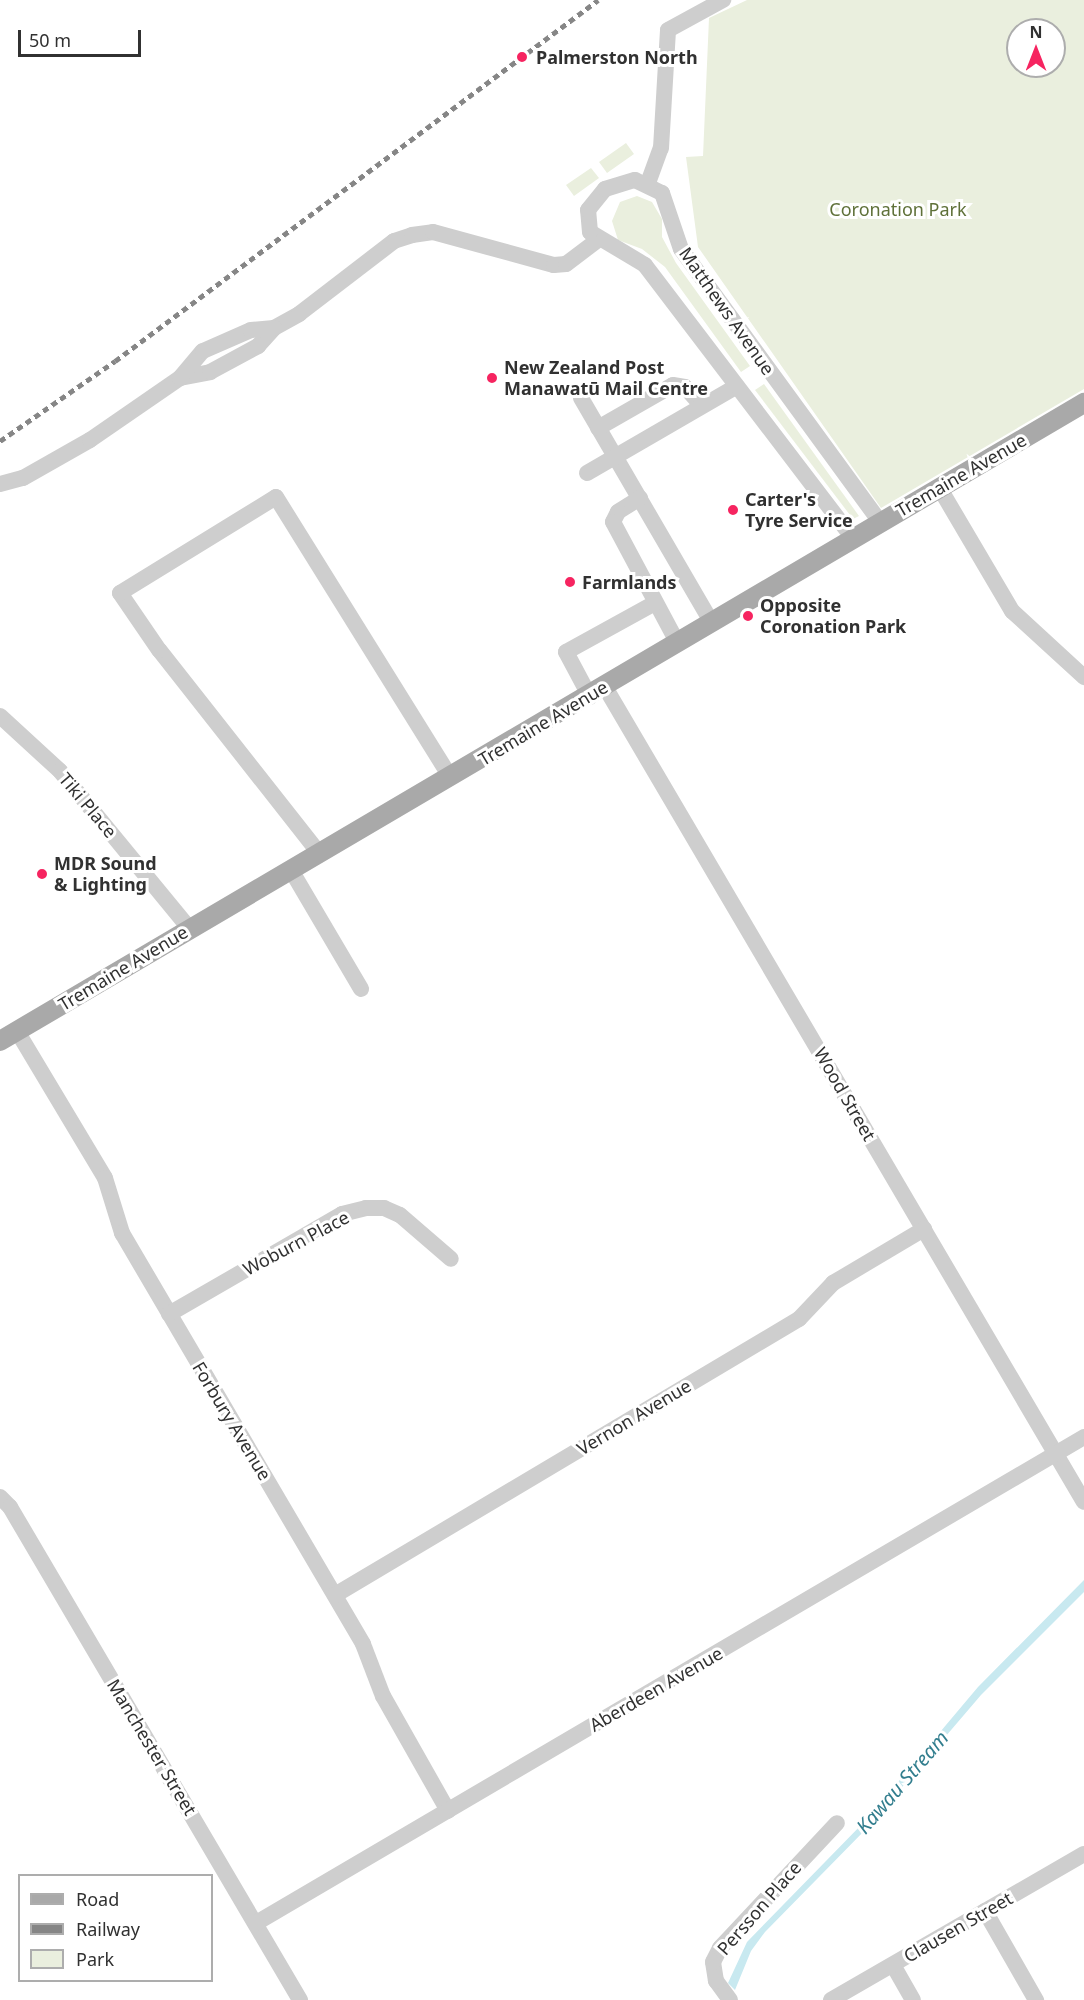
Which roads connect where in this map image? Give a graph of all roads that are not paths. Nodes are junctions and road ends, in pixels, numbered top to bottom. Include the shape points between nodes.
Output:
1 (723, 0) edge
2 (648, 183) junction
3 (598, 240) junction
4 (736, 386) junction
5 (581, 398) dead end
6 (1084, 403) edge
7 (702, 406) junction
8 (598, 428) junction
9 (615, 456) junction
10 (587, 472) dead end
11 (0, 484) edge
12 (939, 487) junction
13 (640, 498) junction
14 (880, 522) junction
15 (852, 537) junction
16 (654, 603) junction
17 (711, 621) junction
18 (677, 642) junction
19 (1084, 677) edge
20 (598, 692) junction
21 (0, 716) edge
22 (450, 777) junction
23 (319, 853) junction
24 (291, 870) junction
25 (190, 929) junction
26 (362, 989) dead end
27 (8, 1036) edge
28 (924, 1228) junction
29 (451, 1259) dead end
30 (169, 1314) junction
31 (1084, 1437) edge
32 (1056, 1454) junction
33 (0, 1497) edge
34 (1084, 1502) edge
35 (335, 1595) junction
36 (448, 1811) junction
37 (837, 1823) dead end
38 (1084, 1854) edge
39 (985, 1911) junction
40 (256, 1923) junction
41 (893, 1965) junction
42 (300, 2000) edge
43 (730, 2000) edge
44 (831, 2000) edge
45 (913, 2000) edge
46 (1036, 2000) edge

1 - 2 street via 668,30 661,148
2 - 3 street via 620,183 594,200 587,220
2 - 14 street, Matthews Avenue via 662,193 681,249
3 - 4 street, Matthews Avenue via 645,265
3 - 11 street via 566,264 554,265 433,232 394,241 299,314 274,328 231,336 203,351 180,378 90,440 23,478
4 - 7 street
4 - 15 street, Matthews Avenue
5 - 8 street
6 - 12 main road, Tremaine Avenue
7 - 8 street via 685,387 673,385
7 - 9 street
8 - 9 street
9 - 10 street
9 - 13 street
12 - 14 main road, Tremaine Avenue
12 - 19 street via 1012,611
13 - 16 street via 618,512 614,526
13 - 17 street
14 - 15 main road, Tremaine Avenue
15 - 17 main road, Tremaine Avenue
16 - 18 street
16 - 20 street, Wood Street via 566,652
17 - 18 main road, Tremaine Avenue
18 - 20 main road, Tremaine Avenue
20 - 22 main road, Tremaine Avenue
20 - 28 street, Wood Street
21 - 25 street, Tiki Place via 60,771
22 - 23 main road, Tremaine Avenue
22 - 23 street via 276,497 120,593 159,650
23 - 24 main road, Tremaine Avenue
24 - 25 main road, Tremaine Avenue
24 - 26 street
25 - 27 main road, Tremaine Avenue
27 - 30 street, Forbury Avenue via 105,1178 122,1233
28 - 32 street, Wood Street
28 - 35 street, Vernon Avenue via 833,1283 799,1319
29 - 30 street, Woburn Place via 400,1215 384,1208 366,1208 342,1214
30 - 35 street, Forbury Avenue
31 - 32 street, Aberdeen Avenue
32 - 34 street, Wood Street
32 - 36 street, Aberdeen Avenue
33 - 40 street, Manchester Street via 10,1507
35 - 36 street, Forbury Avenue via 363,1644 382,1696
36 - 40 street, Aberdeen Avenue
37 - 43 street, Persson Place via 720,1948 713,1962 716,1981
38 - 39 street, Clausen Street
39 - 41 street, Clausen Street
39 - 46 street
40 - 42 street, Manchester Street
41 - 44 street, Clausen Street
41 - 45 street

